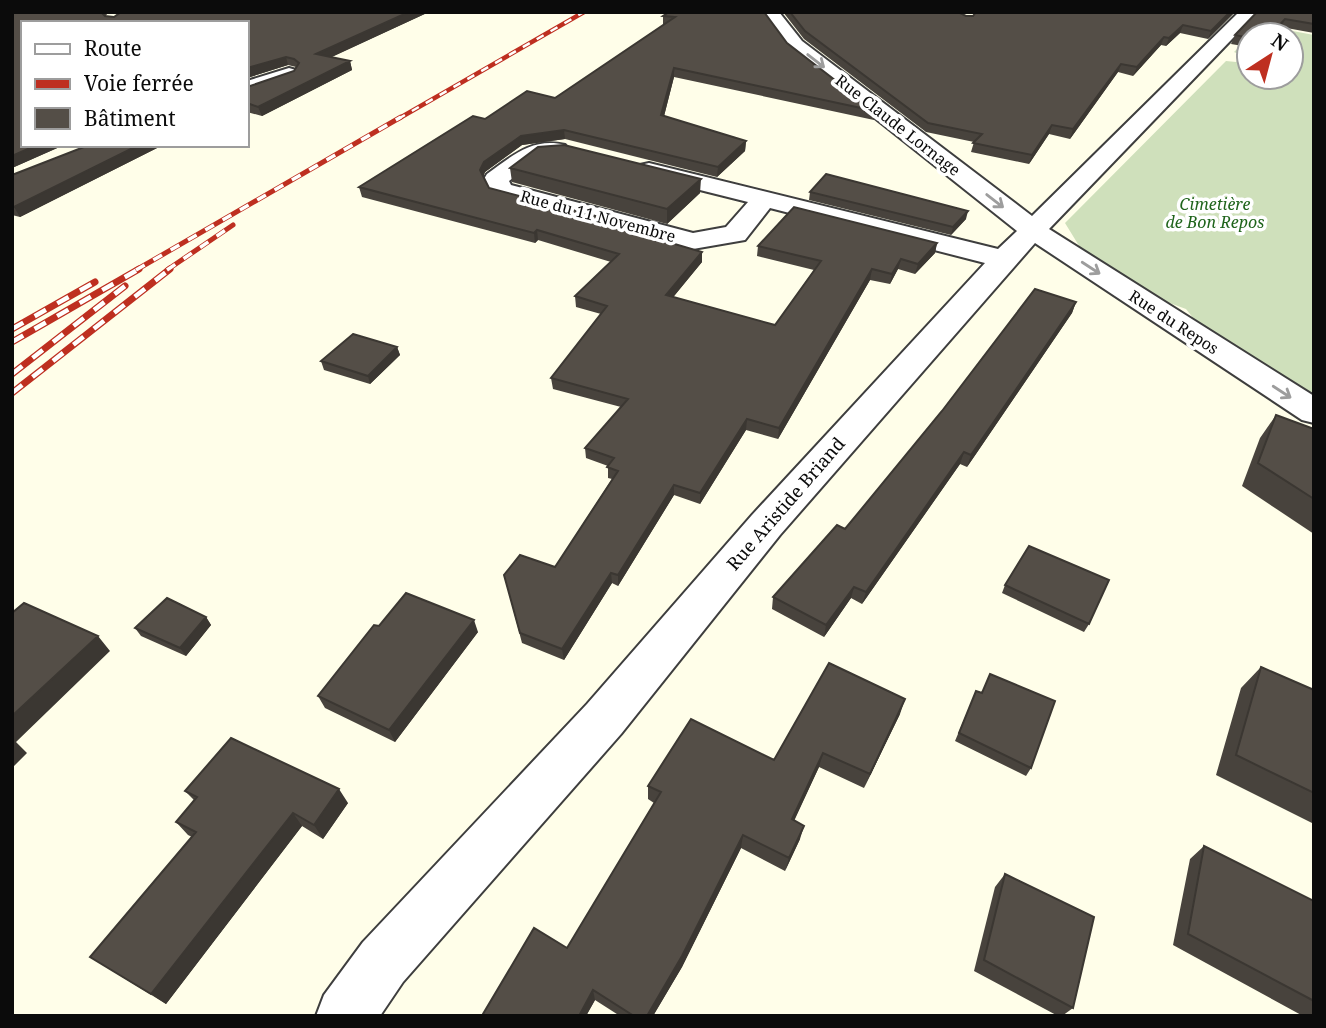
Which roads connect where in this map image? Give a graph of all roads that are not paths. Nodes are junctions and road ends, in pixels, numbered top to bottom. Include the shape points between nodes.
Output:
1 (769, 12) edge
2 (1249, 12) edge
3 (289, 74) edge
4 (248, 88) edge
5 (578, 152) edge
6 (631, 166) edge
7 (764, 199) junction
8 (1034, 231) junction
9 (1004, 259) junction
10 (1314, 412) edge
11 (345, 1016) edge

1 -> 8 street, Rue Claude Lornage via 795,44
2 - 8 street, Rue Aristide Briand
3 - 4 street
5 - 7 street, Rue du 11 Novembre via 532,152 496,179 500,190 693,241 735,234
6 - 7 street
7 - 9 street
8 - 9 street, Rue Aristide Briand
8 -> 10 street, Rue du Repos
9 - 11 street, Rue Aristide Briand via 766,525 604,719 383,962

